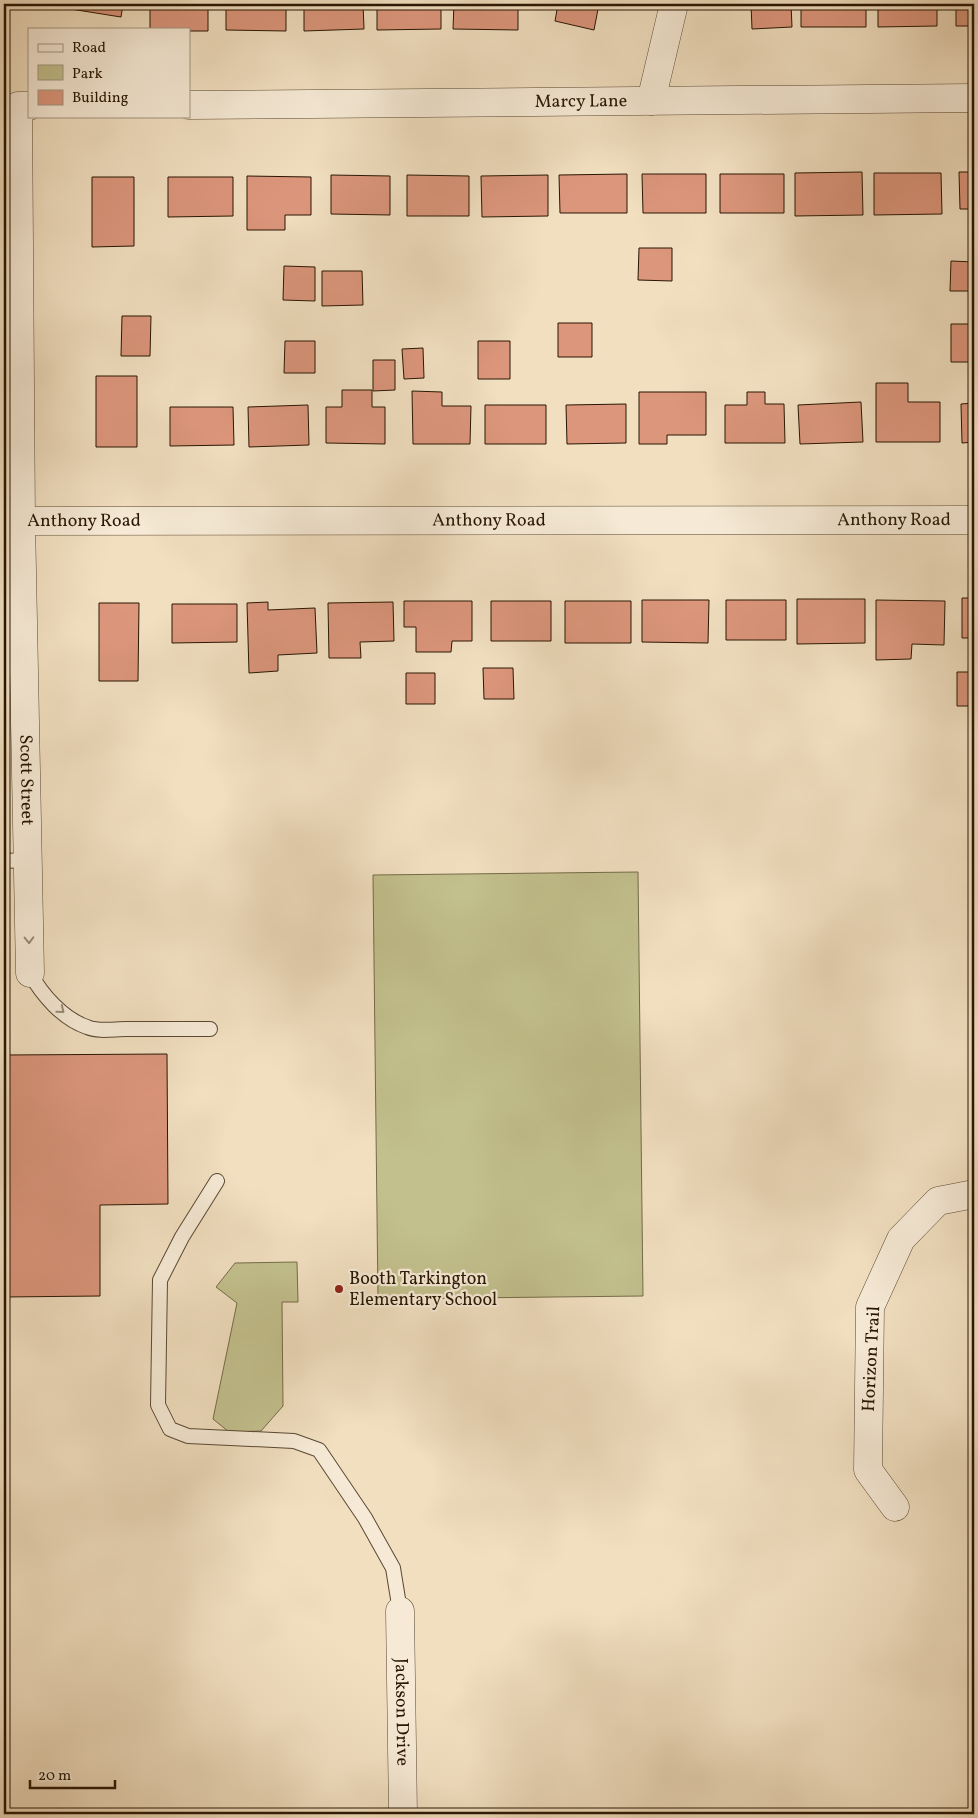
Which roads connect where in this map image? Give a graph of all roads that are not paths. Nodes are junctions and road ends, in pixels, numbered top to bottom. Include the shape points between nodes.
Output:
1 (674, 4) edge
2 (974, 98) edge
3 (651, 101) junction
4 (190, 105) edge
5 (23, 106) edge
6 (974, 520) edge
7 (12, 521) edge
8 (16, 860) edge
9 (30, 973) joint
10 (210, 1029) dead end
11 (217, 1181) dead end
12 (974, 1194) edge
13 (895, 1506) dead end
14 (400, 1611) joint
15 (403, 1814) edge

1 - 3 street
2 - 3 street, Marcy Lane
3 - 4 street, Marcy Lane
5 - 7 street, Scott Street
6 - 7 street, Anthony Road
7 - 8 street, Scott Street
8 -> 9 street, Scott Street via 29,908
9 -> 10 lane via 54,1005 88,1028
11 - 14 lane via 182,1236 160,1280 158,1405 170,1429 188,1436 294,1441 319,1450 365,1518 393,1568
12 - 13 street, Horizon Trail via 938,1201 901,1240 870,1307 868,1470
14 - 15 street, Jackson Drive

